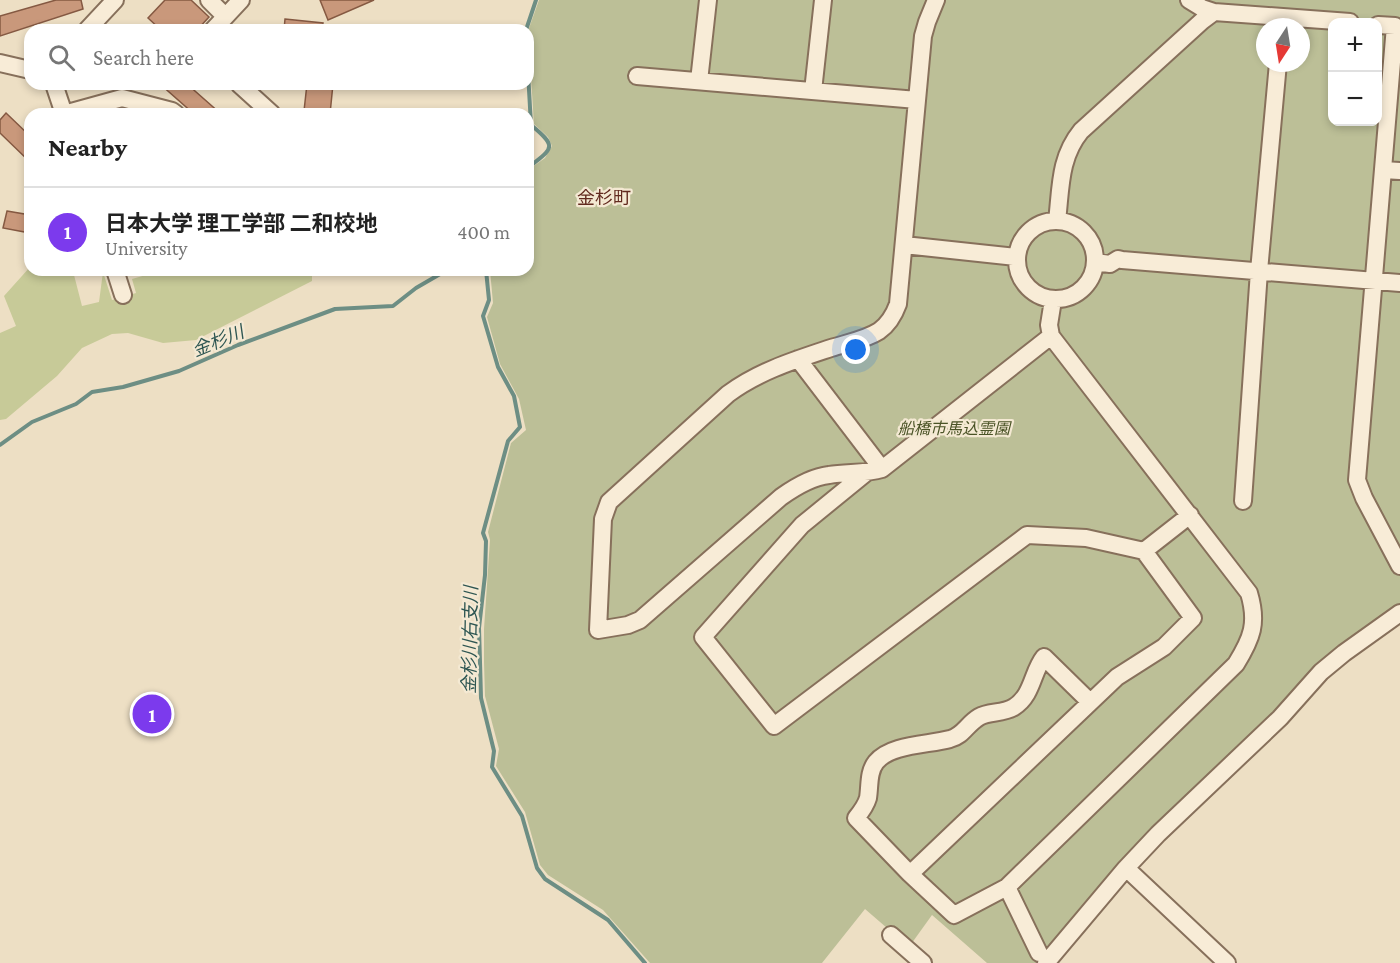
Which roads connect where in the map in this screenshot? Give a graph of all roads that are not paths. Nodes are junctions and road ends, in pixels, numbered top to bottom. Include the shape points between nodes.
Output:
1 (115, 0) edge
2 (209, 0) edge
3 (241, 0) edge
4 (708, 0) edge
5 (823, 0) edge
6 (936, 0) edge
7 (1189, 0) edge
8 (1214, 12) junction
9 (225, 16) junction
10 (1256, 18) edge
11 (1310, 22) edge
12 (1328, 22) edge
13 (93, 24) edge
14 (218, 24) edge
15 (1382, 25) edge
16 (0, 63) edge
17 (24, 69) edge
18 (1277, 72) edge
19 (637, 76) dead end
20 (699, 81) junction
21 (56, 90) edge
22 (246, 90) edge
23 (813, 91) junction
24 (917, 100) junction
25 (62, 108) edge
26 (86, 108) edge
27 (160, 108) edge
28 (265, 108) edge
29 (1392, 170) edge
30 (1057, 221) junction
31 (904, 245) junction
32 (1016, 257) junction
33 (1095, 262) junction
34 (1259, 271) junction
35 (116, 276) edge
36 (1374, 281) junction
37 (1400, 283) edge
38 (123, 295) dead end
39 (1053, 300) junction
40 (1051, 336) junction
41 (798, 359) junction
42 (875, 471) junction
43 (1243, 501) dead end
44 (1190, 515) junction
45 (1144, 550) junction
46 (1400, 566) edge
47 (1400, 613) edge
48 (1090, 702) junction
49 (1126, 868) junction
50 (910, 874) junction
51 (1008, 887) junction
52 (891, 936) dead end
53 (1047, 960) edge
54 (923, 963) edge
55 (1227, 963) edge

1 - 13 street
2 - 9 street
3 - 9 street
4 - 20 street
5 - 23 street
6 - 24 street via 923,36
7 - 8 street
8 - 10 street
8 - 30 street via 1073,140 1063,167
9 - 14 street
11 - 12 street
15 - 29 street via 1395,26
16 - 17 street
18 - 34 street
19 - 20 street
20 - 23 street
21 - 25 street
22 - 28 street
23 - 24 street
24 - 31 street
26 - 27 street via 122,98
29 - 36 street
30 - 32 street via 1034,227 1019,245
30 - 33 street via 1069,223 1089,238
31 - 32 street
31 - 41 street via 898,304 892,318 870,336
32 - 39 street via 1026,286 1038,296
33 - 34 street via 1110,264 1118,259
33 - 39 street via 1092,277 1082,290 1069,298
34 - 36 street
34 - 43 street
35 - 38 street
36 - 37 street
36 - 46 street via 1358,480
39 - 40 street
40 - 42 street
40 - 44 street
41 - 42 street
41 - 42 street via 746,381 728,394 609,502 603,519 598,630 640,620 796,486 827,475
42 - 45 street via 802,525 703,637 774,726 1027,535 1086,538
44 - 45 street
44 - 51 street via 1249,593 1254,610 1250,641 1236,664
45 - 48 street via 1193,618 1164,647 1117,677
47 - 49 street via 1321,672 1280,718
48 - 50 street
48 - 50 street via 1044,657 1028,692 1014,707 977,718 959,736 908,746 880,758 872,768 867,798 856,818
49 - 53 street
49 - 55 street
50 - 51 street via 954,915
51 - 53 street
52 - 54 street

